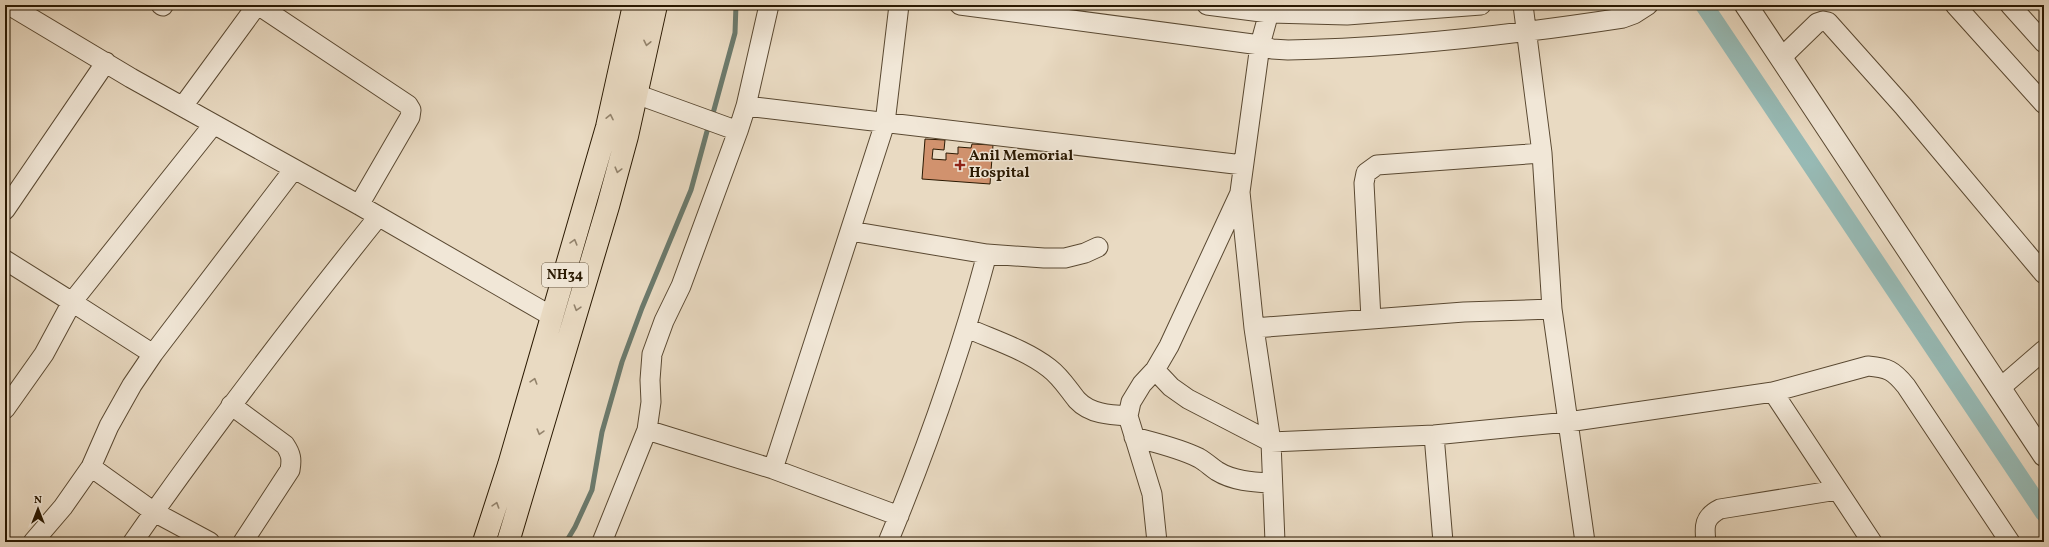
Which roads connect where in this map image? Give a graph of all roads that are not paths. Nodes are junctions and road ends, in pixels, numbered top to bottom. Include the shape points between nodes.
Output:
1 (9, 5) edge
2 (257, 5) edge
3 (634, 5) edge
4 (656, 5) edge
5 (769, 5) edge
6 (899, 5) edge
7 (960, 5) edge
8 (1207, 5) edge
9 (1481, 5) edge
10 (1523, 5) edge
11 (1648, 5) edge
12 (1746, 5) edge
13 (1955, 5) edge
14 (2010, 5) edge
15 (1270, 9) edge
16 (1526, 33) junction
17 (2044, 43) edge
18 (1260, 45) junction
19 (1781, 58) junction
20 (106, 62) junction
21 (636, 94) junction
22 (2044, 104) edge
23 (183, 106) junction
24 (746, 106) junction
25 (885, 123) junction
26 (213, 124) junction
27 (738, 131) junction
28 (1542, 153) junction
29 (1243, 165) junction
30 (294, 169) junction
31 (1240, 192) junction
32 (359, 205) junction
33 (5, 210) edge
34 (378, 217) junction
35 (850, 230) junction
36 (1098, 247) dead end
37 (988, 254) junction
38 (5, 260) edge
39 (2044, 274) edge
40 (72, 302) junction
41 (1552, 309) junction
42 (553, 317) junction
43 (1371, 319) junction
44 (967, 328) junction
45 (1254, 328) junction
46 (2044, 350) edge
47 (153, 354) junction
48 (1155, 370) junction
49 (1999, 389) junction
50 (1773, 392) junction
51 (231, 405) junction
52 (5, 410) edge
53 (1128, 416) junction
54 (1568, 422) junction
55 (647, 430) junction
56 (1434, 435) junction
57 (1134, 437) junction
58 (1271, 442) junction
59 (2044, 455) edge
60 (91, 467) junction
61 (773, 469) junction
62 (1271, 483) junction
63 (1837, 490) junction
64 (154, 512) junction
65 (899, 516) junction
66 (608, 541) edge
67 (33, 542) edge
68 (133, 542) edge
69 (210, 542) edge
70 (243, 542) edge
71 (484, 542) edge
72 (508, 542) edge
73 (889, 542) edge
74 (1158, 542) edge
75 (1275, 542) edge
76 (1443, 542) edge
77 (1585, 542) edge
78 (1706, 542) edge
79 (1872, 542) edge
80 (2010, 542) edge

1 - 20 street
2 - 23 street
2 - 32 street via 408,104 411,110 410,117
42 -> 3 highway, NH34 via 607,127
4 -> 21 highway, NH34
5 - 24 street
6 - 25 street
7 - 18 street
8 - 15 street
9 - 15 street via 1346,15
10 - 16 street
11 - 16 street via 1623,18
12 - 19 street
13 - 22 street
14 - 17 street
15 - 18 street
16 - 18 street via 1403,46 1316,50 1272,49
16 - 28 street
18 - 29 street
19 - 39 street via 1817,23 1828,22 1903,106
19 - 49 street
20 - 23 street
20 - 33 street
21 - 27 street
21 -> 72 highway, NH34 via 608,206
23 - 26 street
24 - 25 street
24 - 27 street
25 - 29 street
25 - 35 street
26 - 30 street
26 - 40 street
27 - 55 street via 681,286 652,354 651,402
28 - 41 street
28 - 43 street via 1377,165 1366,173 1364,183
29 - 31 street
30 - 32 street
30 - 47 street
31 - 45 street
31 - 48 street via 1169,346
32 - 34 street
34 - 42 street
34 - 51 street via 288,328
35 - 37 street
35 - 61 street
36 - 37 street via 1065,258
37 - 44 street
38 - 40 street
40 - 47 street
40 - 52 street via 44,354
41 - 43 street
41 - 54 street
71 -> 42 highway, NH34
43 - 45 street
44 - 53 street via 1028,355 1049,368 1066,384 1078,401 1093,411 1111,416
44 - 65 street
45 - 58 street
46 - 49 street
47 - 60 street via 109,426
48 - 53 street via 1131,402
48 - 58 street via 1171,387 1188,399
49 - 59 street
50 - 54 street
50 - 63 street
50 - 80 street via 1868,366 1896,373
51 - 64 street
51 - 70 street via 285,445 292,461 290,470
53 - 57 street
54 - 56 street
54 - 77 street
55 - 61 street
55 - 66 street
56 - 58 street
56 - 76 street
57 - 62 street via 1189,454 1228,476 1247,482
57 - 74 street via 1152,494
58 - 62 street
60 - 64 street
60 - 67 street via 63,507
61 - 65 street
62 - 75 street
63 - 78 street via 1720,509 1711,513 1706,522
63 - 79 street
64 - 68 street
64 - 69 street
65 - 73 street

